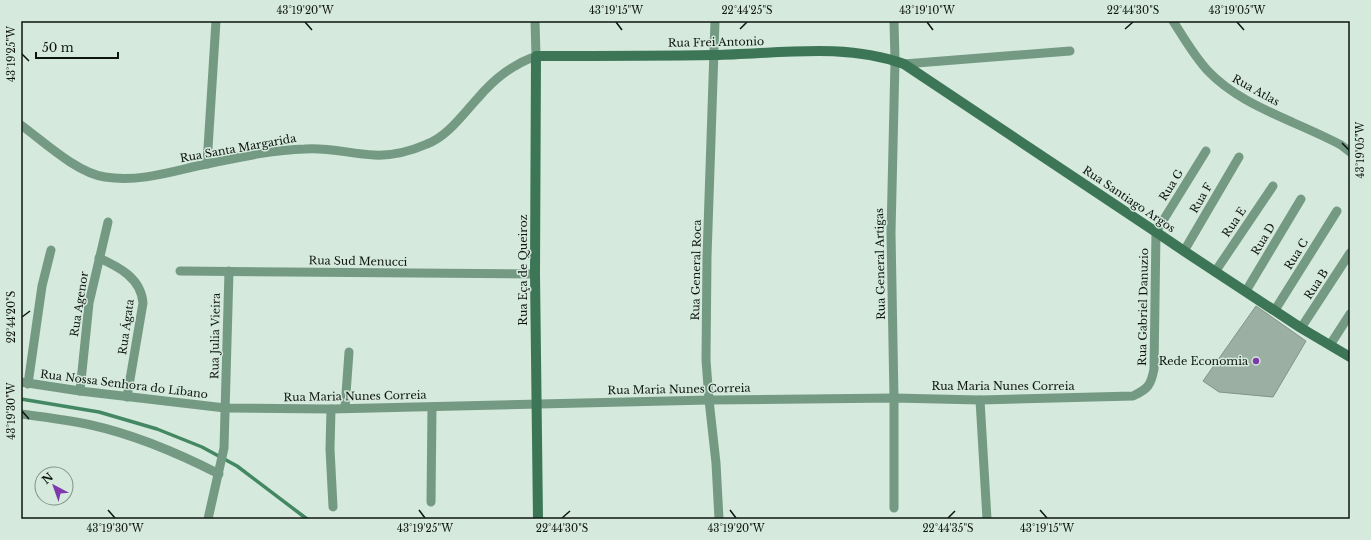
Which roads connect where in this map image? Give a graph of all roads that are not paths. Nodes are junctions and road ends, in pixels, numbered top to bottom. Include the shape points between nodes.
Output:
1 (216, 21) edge
2 (535, 21) edge
3 (715, 21) edge
4 (894, 21) edge
5 (1173, 21) edge
6 (1070, 51) dead end
7 (715, 55) junction
8 (536, 56) junction
9 (900, 62) junction
10 (21, 125) edge
11 (1206, 151) dead end
12 (1350, 152) edge
13 (1240, 157) dead end
14 (207, 164) junction
15 (1273, 186) dead end
16 (1301, 199) dead end
17 (1337, 211) dead end
18 (108, 222) dead end
19 (1156, 232) junction
20 (51, 250) dead end
21 (1184, 251) junction
22 (1350, 253) edge
23 (99, 258) junction
24 (180, 271) dead end
25 (229, 272) junction
26 (1215, 272) junction
27 (535, 274) junction
28 (1246, 291) junction
29 (1275, 310) junction
30 (1350, 314) edge
31 (1301, 328) junction
32 (1330, 345) junction
33 (348, 352) dead end
34 (1350, 357) edge
35 (25, 383) edge
36 (80, 391) junction
37 (1133, 396) joint
38 (127, 397) junction
39 (894, 398) junction
40 (709, 400) junction
41 (980, 400) junction
42 (537, 404) junction
43 (432, 407) junction
44 (225, 408) junction
45 (345, 408) junction
46 (331, 409) junction
47 (21, 414) edge
48 (219, 474) junction
49 (431, 502) dead end
50 (334, 507) dead end
51 (894, 508) dead end
52 (208, 519) edge
53 (538, 519) edge
54 (718, 519) edge
55 (987, 519) edge

1 - 14 street
2 - 8 street, Rua Eça de Queiroz
3 - 7 street, Rua General Roca
4 - 9 street, Rua General Artigas
5 - 12 street, Rua Atlas via 1190,49 1223,85 1256,106 1341,145
6 - 9 street, Rua Frei Antonio
7 - 8 street, Rua Frei Antonio
7 - 9 street, Rua Frei Antonio via 837,51
7 - 40 street, Rua General Roca via 707,257 706,360
8 - 14 street, Rua Santa Margarida via 511,67 493,82 443,134 429,144 410,151 375,155 306,148
8 - 27 street, Rua Eça de Queiroz
9 - 19 street, Rua Santiago Argos
9 - 39 street, Rua General Artigas via 891,234
10 - 14 street, Rua Santa Margarida via 87,172 104,177 144,178
11 - 19 street, Rua G
13 - 21 street, Rua F
15 - 26 street, Rua E
16 - 28 street, Rua D
17 - 29 street, Rua C
18 - 23 street, Rua Agenor
19 - 21 street, Rua Santiago Argos
19 - 37 street, Rua Gabriel Danuzio via 1154,369 1149,386
20 - 35 street
21 - 26 street, Rua Santiago Argos
22 - 31 street, Rua B
23 - 36 street, Rua Agenor via 89,303
23 - 38 street, Rua Ágata via 133,279 142,295 143,302
24 - 25 street, Rua Sud Menucci
25 - 27 street, Rua Sud Menucci
25 - 44 street, Rua Julia Vieira
26 - 28 street, Rua Santiago Argos
27 - 42 street, Rua Eça de Queiroz
28 - 29 street, Rua Santiago Argos
29 - 31 street, Rua Santiago Argos
30 - 32 street
31 - 32 street, Rua Santiago Argos
32 - 34 street, Rua Santiago Argos
33 - 45 street
35 - 36 street, Rua Nossa Senhora do Líbano
36 - 38 street, Rua Nossa Senhora do Líbano
37 - 41 street, Rua Maria Nunes Correia
38 - 44 street, Rua Nossa Senhora do Líbano
39 - 40 street, Rua Maria Nunes Correia
39 - 41 street, Rua Maria Nunes Correia
39 - 51 street, Rua General Artigas
40 - 42 street, Rua Maria Nunes Correia
40 - 54 street, Rua General Roca via 716,463
41 - 55 street
42 - 43 street, Rua Maria Nunes Correia
42 - 53 street, Rua Eça de Queiroz
43 - 45 street, Rua Maria Nunes Correia
43 - 49 street
44 - 46 street, Rua Maria Nunes Correia
44 - 48 street, Rua Julia Vieira via 224,448
45 - 46 street, Rua Maria Nunes Correia
46 - 50 street via 330,449
47 - 48 street via 91,425 117,432 164,448
48 - 52 street

